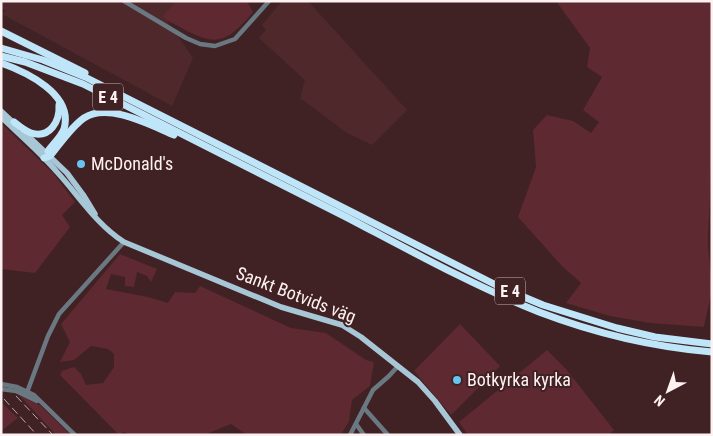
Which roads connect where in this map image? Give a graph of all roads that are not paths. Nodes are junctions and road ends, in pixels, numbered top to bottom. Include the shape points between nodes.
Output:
1 (124, 1) edge
2 (269, 1) edge
3 (1, 31) edge
4 (1, 48) edge
5 (1, 56) edge
6 (1, 63) edge
7 (57, 97) junction
8 (129, 98) junction
9 (1, 111) edge
10 (1, 117) edge
11 (14, 122) junction
12 (213, 146) junction
13 (47, 156) junction
14 (124, 242) junction
15 (712, 344) edge
16 (712, 352) edge
17 (398, 366) junction
18 (1, 384) edge
19 (1, 389) edge
20 (27, 393) junction
21 (364, 408) junction
22 (356, 424) junction
23 (74, 435) edge
24 (350, 435) edge
25 (364, 435) edge
26 (388, 435) edge
27 (460, 435) edge

1 - 2 street via 186,38 215,46 234,39
3 - 8 highway via 102,81
4 - 8 highway, E 4 via 43,60
5 - 12 highway, E 4 via 83,84
6 - 7 highway via 28,75
7 - 11 highway via 58,119 50,130 33,134
7 - 13 highway via 62,104 65,122
8 - 12 highway, E 4
9 - 11 main road, Sankt Botvids väg
10 - 13 main road, Sankt Botvids väg
11 - 13 main road, Sankt Botvids väg
12 - 13 highway via 110,112 94,113 84,118
12 - 15 highway, E 4 via 465,270 543,304 655,337
12 - 16 highway, E 4 via 462,277 540,312 614,336
13 - 14 main road, Sankt Botvids väg via 88,210
14 - 17 main road, Sankt Botvids väg via 281,307 342,326 362,337
14 - 20 street via 60,314 48,336
17 - 21 street via 373,390
17 - 27 main road, Sankt Botvids väg via 428,392
18 - 20 street
19 - 20 street
20 - 23 street
21 - 22 street
21 - 26 street
22 - 24 street
22 - 25 street

